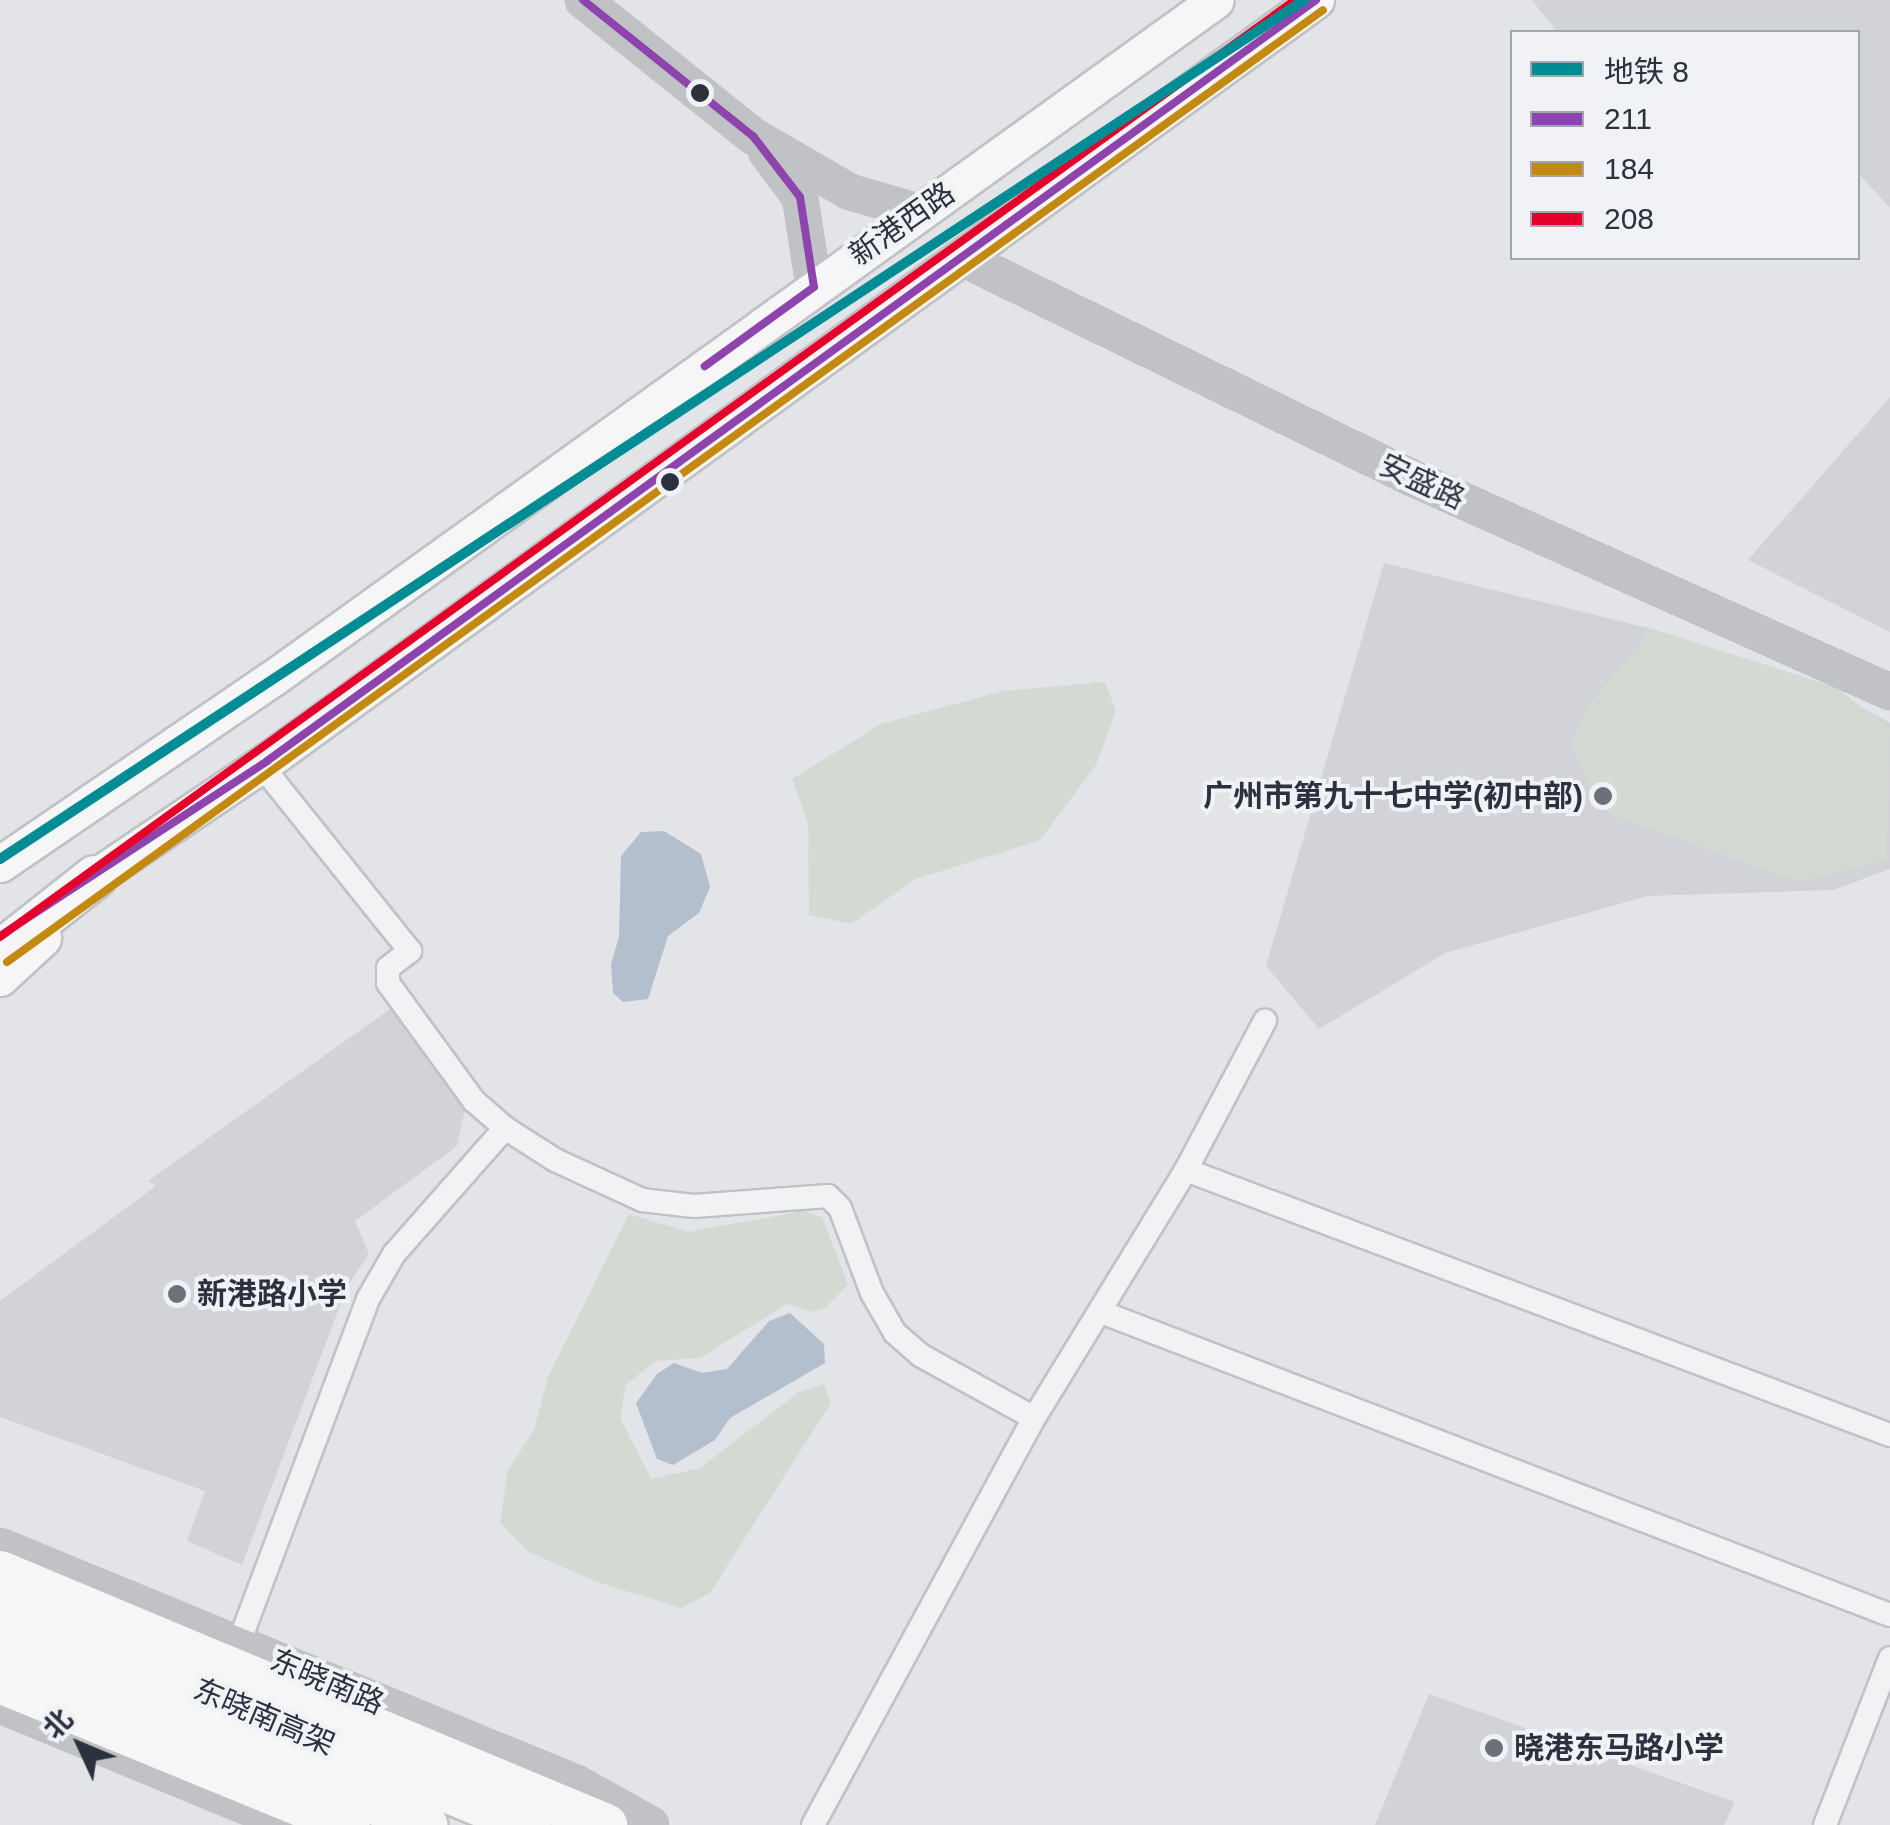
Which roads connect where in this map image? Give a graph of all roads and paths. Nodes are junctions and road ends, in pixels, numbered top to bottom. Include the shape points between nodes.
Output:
1 (583, 0) edge
2 (1216, 0) edge
3 (1316, 0) edge
4 (753, 136) junction
5 (919, 212) junction
6 (960, 256) junction
7 (814, 287) junction
8 (1890, 692) edge
9 (261, 765) junction
10 (0, 864) edge
11 (95, 877) junction
12 (0, 936) edge
13 (0, 952) edge
14 (0, 978) edge
15 (1265, 1021) dead end
16 (505, 1128) junction
17 (1186, 1170) junction
18 (1101, 1312) junction
19 (1034, 1418) junction
20 (1890, 1435) edge
21 (0, 1546) edge
22 (0, 1572) edge
23 (0, 1597) edge
24 (0, 1608) edge
25 (1890, 1615) edge
26 (0, 1644) edge
27 (238, 1645) junction
28 (1890, 1658) edge
29 (0, 1659) edge
30 (0, 1682) edge
31 (0, 1705) edge
32 (298, 1817) edge
33 (349, 1825) edge
34 (406, 1825) edge
35 (427, 1825) edge
36 (529, 1825) edge
37 (547, 1825) edge
38 (606, 1825) edge
39 (651, 1825) edge
40 (813, 1825) edge
41 (1826, 1825) edge

1 - 4 street
2 - 5 main road, 新港西路
3 - 6 main road, 新港西路
4 - 5 street via 850,192
4 - 7 street via 800,197
5 - 7 main road, 新港西路
6 - 8 street, 安盛路 via 1410,477
6 - 9 main road, 新港西路
7 - 10 main road, 新港西路 via 273,678
9 - 11 main road, 新港西路
9 - 16 street via 410,951 388,968 388,982 474,1101
11 - 12 main road, 新港西路
11 - 13 highway
11 - 14 main road
15 - 17 street
16 - 19 street via 554,1160 642,1200 694,1206 766,1204 811,1192 828,1196 840,1208 895,1333 920,1355
16 - 27 street via 394,1254 368,1299
17 - 18 street
17 - 20 street
18 - 19 street
18 - 25 street
19 - 40 street
21 - 27 street, 东晓南路
22 - 38 highway
23 - 37 main road, 东晓南路
24 - 36 highway, 东晓南高架
26 - 35 highway, 东晓南高架
27 - 39 street, 东晓南路 via 576,1783
28 - 41 street
29 - 34 main road
30 - 32 highway
31 - 32 street
32 - 33 highway

